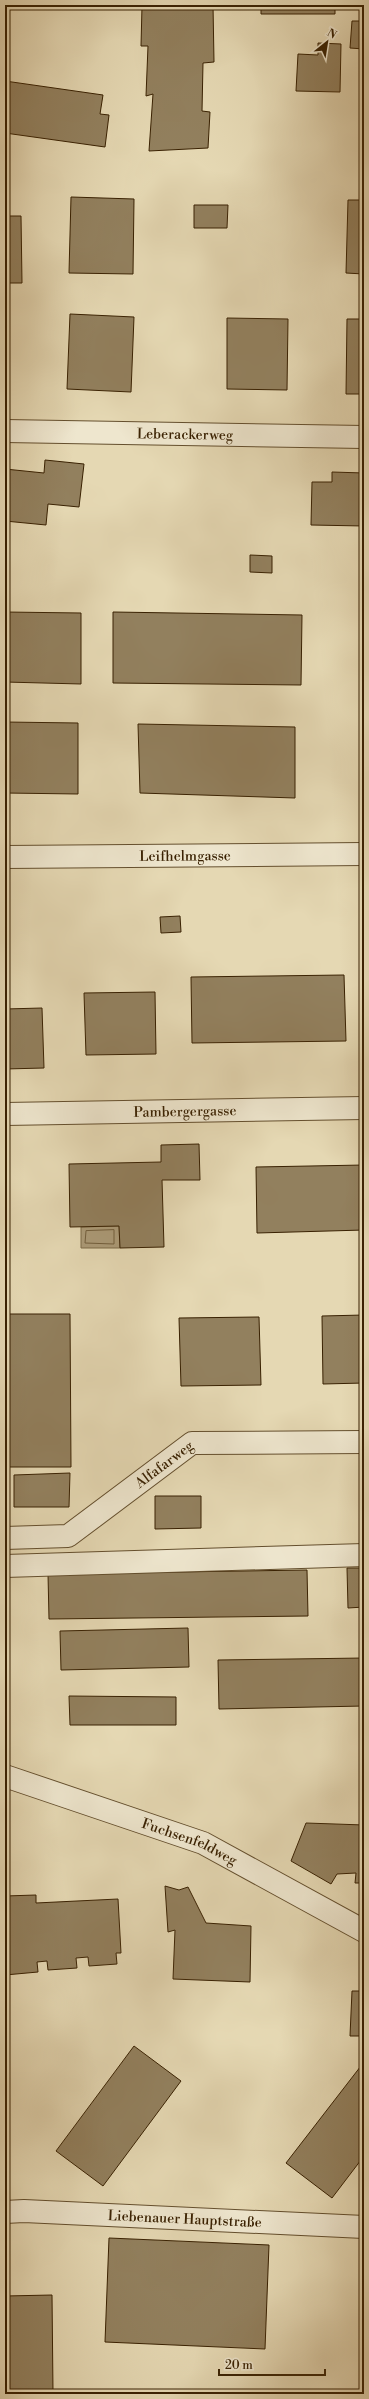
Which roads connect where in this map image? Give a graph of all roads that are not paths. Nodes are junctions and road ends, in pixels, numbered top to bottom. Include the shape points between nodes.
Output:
1 (5, 431) edge
2 (364, 437) edge
3 (364, 854) edge
4 (5, 858) edge
5 (364, 1108) edge
6 (5, 1114) edge
7 (364, 1442) edge
8 (5, 1538) edge
9 (364, 1555) edge
10 (5, 1566) edge
11 (5, 1776) edge
12 (359, 1925) edge
13 (5, 2212) edge
14 (364, 2227) edge

1 - 2 street, Leberackerweg
3 - 4 street, Leifhelmgasse
5 - 6 street, Pambergergasse
7 - 8 street, Alfafarweg via 192,1442 68,1536
9 - 10 street
11 - 12 street, Fuchsenfeldweg via 203,1843
13 - 14 street, Liebenauer Hauptstraße

